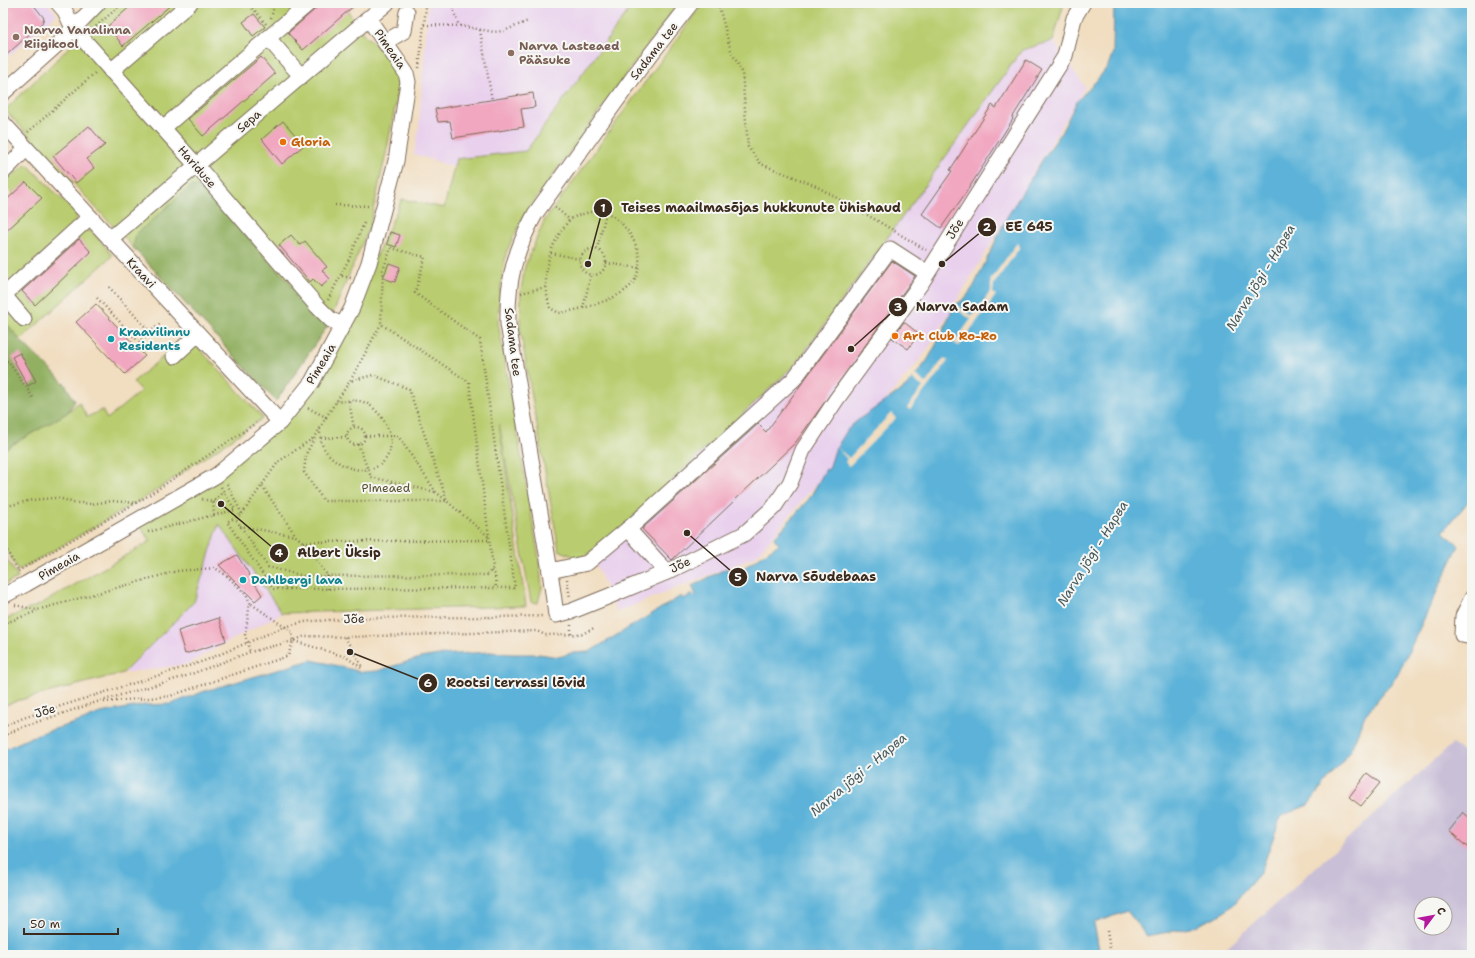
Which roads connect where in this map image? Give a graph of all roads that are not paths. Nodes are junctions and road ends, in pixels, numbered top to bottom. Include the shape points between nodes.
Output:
1 (58, 3) edge
2 (98, 3) edge
3 (190, 3) edge
4 (309, 3) edge
5 (387, 3) edge
6 (691, 3) edge
7 (1083, 3) edge
8 (407, 12) dead end
9 (368, 18) junction
10 (78, 34) junction
11 (271, 35) junction
12 (385, 42) junction
13 (105, 70) junction
14 (301, 76) junction
15 (3, 93) edge
16 (3, 123) edge
17 (163, 128) junction
18 (26, 142) junction
19 (197, 166) junction
20 (3, 172) edge
21 (90, 217) junction
22 (110, 239) junction
23 (925, 278) junction
24 (4, 294) edge
25 (24, 319) dead end
26 (344, 325) junction
27 (198, 334) junction
28 (174, 356) dead end
29 (276, 417) junction
30 (628, 529) junction
31 (550, 571) junction
32 (667, 572) junction
33 (1472, 598) edge
34 (7, 600) edge
35 (556, 615) joint
36 (1472, 637) edge

1 - 10 street, Hariduse
2 - 10 street
3 - 13 street
4 - 11 street
5 - 9 street, Sepa
6 - 31 street, Sadama tee via 640,68 534,214 512,271 508,324
7 - 23 street, Jõe via 1074,18 1065,56
8 - 12 street via 404,30
9 - 12 street, Pimeaia
9 - 14 street, Sepa
10 - 13 street, Hariduse
10 - 15 street via 60,42
11 - 14 street
11 - 17 street
12 - 26 street, Pimeaia via 406,73 406,99 396,161 369,263
13 - 17 street, Hariduse
14 - 19 street, Sepa
16 - 18 street, Kraavi
17 - 19 street, Hariduse
18 - 20 street
18 - 21 street, Kraavi
19 - 22 street, Sepa
19 - 26 street, Hariduse via 322,311 331,320
21 - 22 street, Kraavi
21 - 24 street
22 - 27 street, Kraavi
23 - 30 street via 890,249 794,379
23 - 32 street, Jõe via 836,400 803,450 790,483 774,507 744,534
24 - 25 street
26 - 29 street, Pimeaia via 312,382
27 - 28 street
27 - 29 street, Kraavi
29 - 34 street, Pimeaia via 217,475 26,584
30 - 31 street via 587,563
30 - 32 street
31 - 35 street, Sadama tee
32 - 35 street, Jõe via 572,611
33 - 36 street via 1463,616 1462,635

